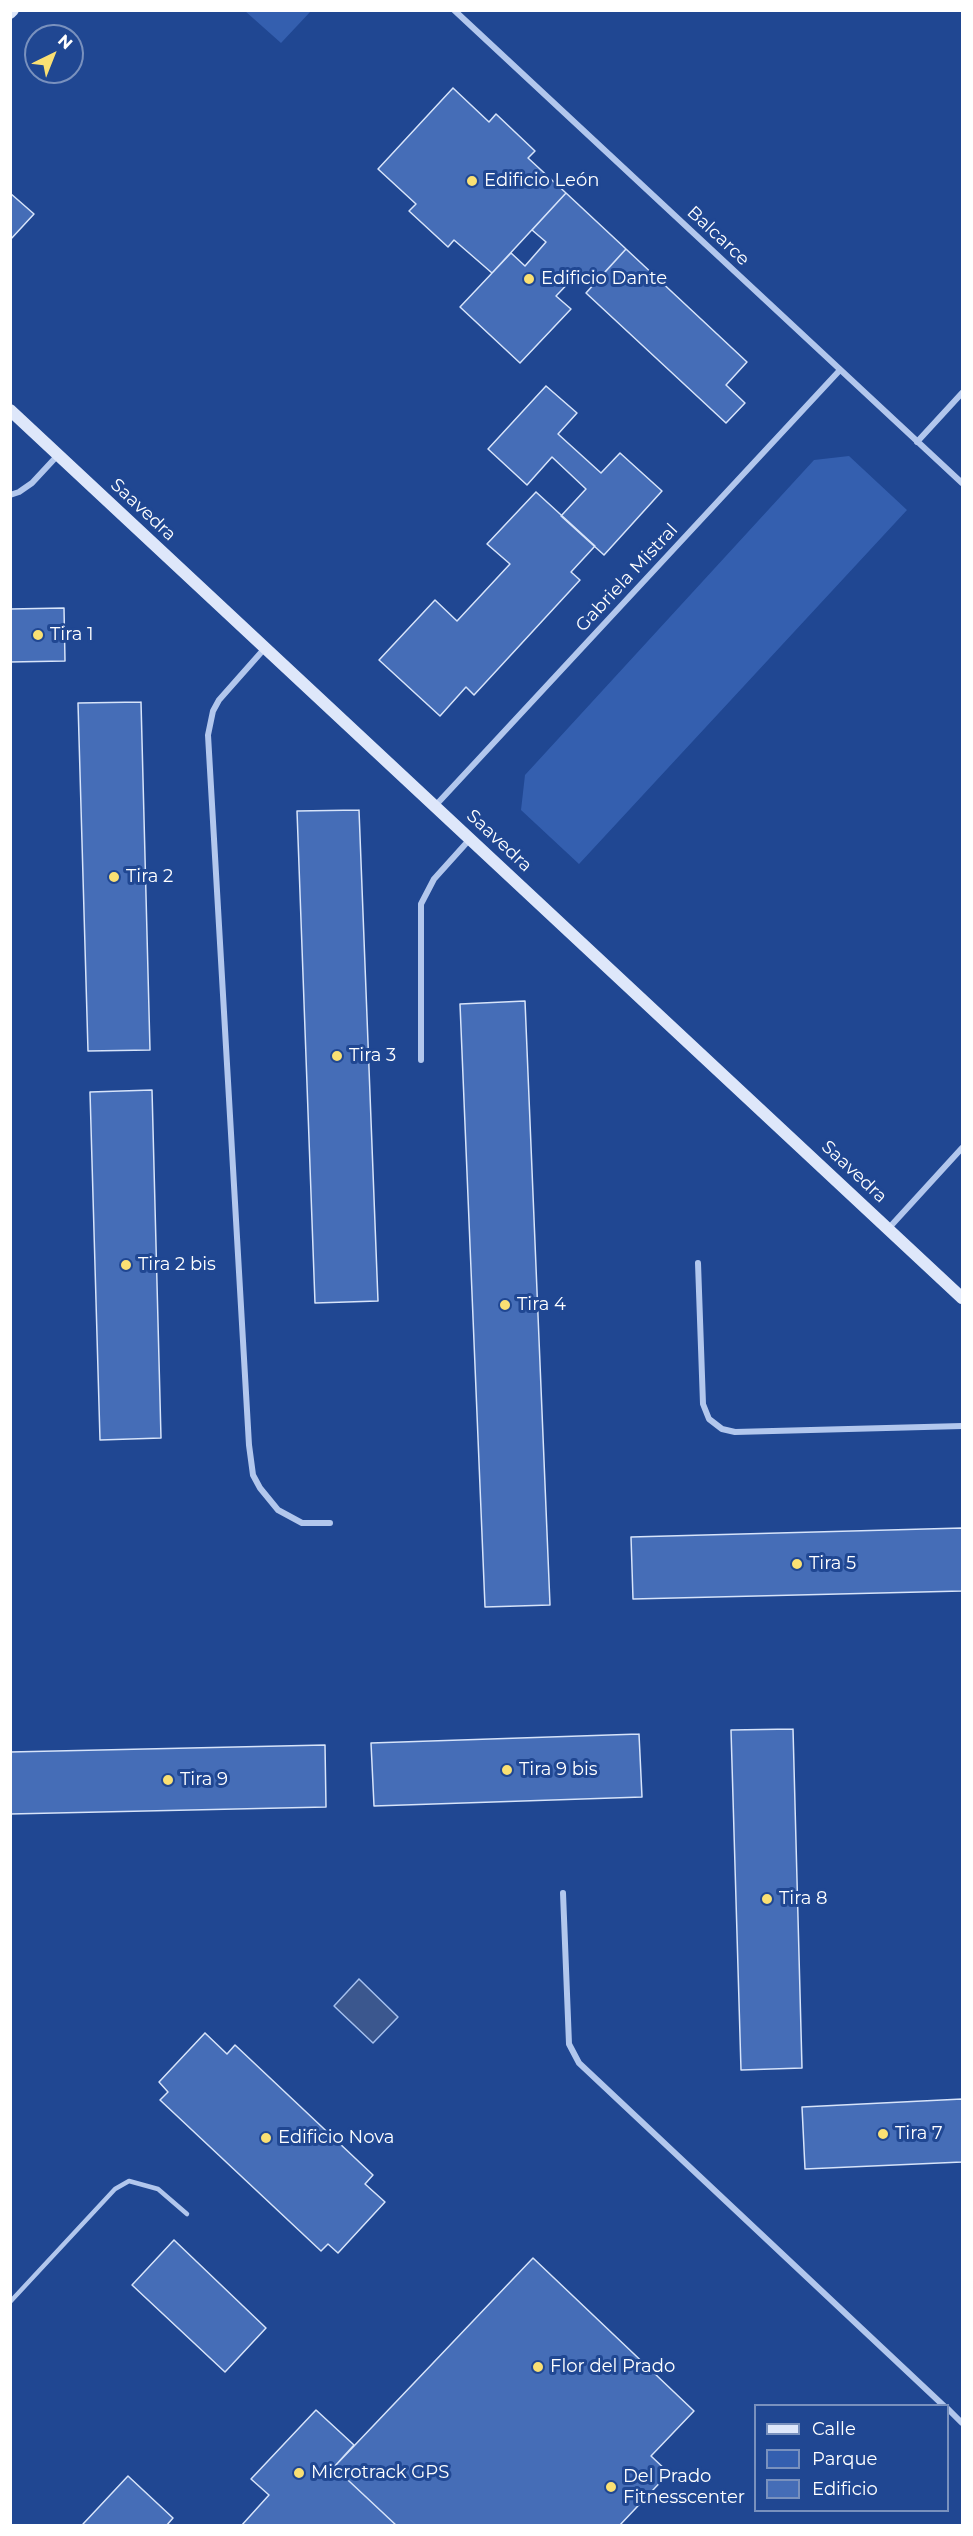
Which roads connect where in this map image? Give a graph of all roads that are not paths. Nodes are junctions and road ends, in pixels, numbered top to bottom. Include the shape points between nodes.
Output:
1 (454, 10) edge
2 (840, 370) junction
3 (963, 393) edge
4 (10, 410) edge
5 (917, 442) junction
6 (58, 455) junction
7 (963, 483) edge
8 (10, 495) edge
9 (266, 648) junction
10 (435, 806) junction
11 (470, 839) junction
12 (421, 1060) dead end
13 (963, 1148) edge
14 (888, 1229) junction
15 (698, 1263) dead end
16 (963, 1298) edge
17 (963, 1426) edge
18 (330, 1523) dead end
19 (563, 1893) dead end
20 (187, 2214) dead end
21 (10, 2302) edge
22 (942, 2404) edge
23 (949, 2410) edge
24 (963, 2423) edge

1 - 2 street, Balcarce
2 - 5 street, Balcarce
2 - 10 street, Gabriela Mistral
3 - 5 street
4 - 6 street, Saavedra
5 - 7 street, Balcarce
6 - 8 street via 32,483
6 - 9 street, Saavedra
9 - 10 street, Saavedra
9 - 18 street via 219,700 208,735 249,1445 254,1475 278,1510 302,1523
10 - 11 street, Saavedra
11 - 12 street via 434,879 421,904
11 - 14 street, Saavedra
13 - 14 street
14 - 16 street, Saavedra
15 - 17 street via 703,1404 709,1419 722,1429 735,1432
19 - 22 street via 569,2043 579,2063
20 - 21 lane via 158,2189 129,2181 115,2189
23 - 24 street

